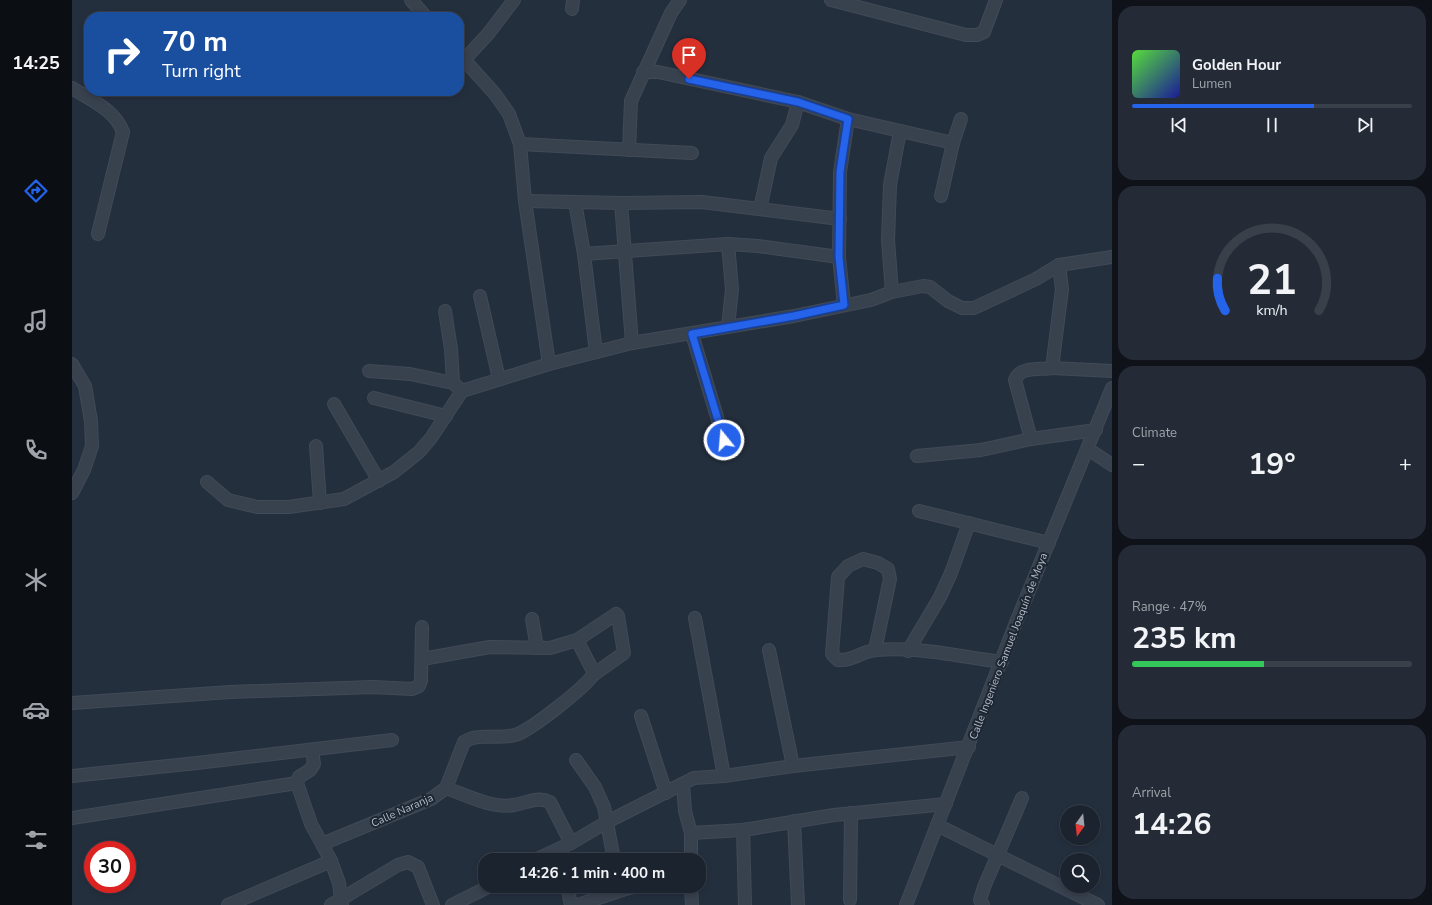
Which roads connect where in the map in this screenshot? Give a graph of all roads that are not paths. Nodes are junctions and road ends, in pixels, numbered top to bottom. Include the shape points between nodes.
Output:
1 (514, 0) edge
2 (680, 0) edge
3 (831, 0) edge
4 (996, 0) edge
5 (417, 2) edge
6 (423, 12) edge
7 (464, 54) edge
8 (464, 60) edge
9 (643, 72) junction
10 (72, 88) edge
11 (84, 96) edge
12 (85, 96) edge
13 (798, 102) junction
14 (848, 119) junction
15 (961, 119) dead end
16 (900, 131) junction
17 (953, 143) junction
18 (520, 144) junction
19 (629, 150) junction
20 (692, 153) dead end
21 (942, 196) dead end
22 (525, 201) junction
23 (575, 202) junction
24 (621, 203) junction
25 (760, 209) junction
26 (840, 219) junction
27 (98, 234) dead end
28 (728, 244) junction
29 (624, 250) junction
30 (584, 254) junction
31 (839, 257) junction
32 (1112, 257) edge
33 (1059, 265) junction
34 (892, 292) junction
35 (480, 296) dead end
36 (844, 305) junction
37 (446, 311) dead end
38 (728, 327) junction
39 (692, 334) junction
40 (632, 343) junction
41 (596, 352) junction
42 (72, 364) edge
43 (549, 364) junction
44 (1052, 368) junction
45 (369, 371) dead end
46 (1112, 371) edge
47 (499, 379) junction
48 (458, 387) junction
49 (1112, 388) edge
50 (374, 398) dead end
51 (334, 404) dead end
52 (1107, 414) edge
53 (446, 416) junction
54 (1096, 430) junction
55 (1031, 439) junction
56 (724, 440) dead end
57 (316, 446) dead end
58 (1088, 449) junction
59 (917, 456) dead end
60 (1112, 464) edge
61 (379, 481) junction
62 (207, 482) dead end
63 (72, 493) edge
64 (320, 503) junction
65 (919, 512) dead end
66 (969, 523) junction
67 (1049, 543) junction
68 (695, 618) dead end
69 (532, 619) dead end
70 (422, 627) dead end
71 (577, 640) junction
72 (537, 648) junction
73 (769, 650) dead end
74 (875, 650) junction
75 (908, 651) junction
76 (422, 659) junction
77 (1002, 662) junction
78 (593, 675) junction
79 (72, 703) edge
80 (641, 716) dead end
81 (392, 740) dead end
82 (969, 747) junction
83 (312, 750) junction
84 (576, 760) dead end
85 (793, 766) junction
86 (72, 776) edge
87 (724, 776) junction
88 (297, 783) junction
89 (683, 784) junction
90 (446, 788) junction
91 (666, 793) junction
92 (1022, 798) dead end
93 (946, 804) junction
94 (851, 813) junction
95 (72, 818) edge
96 (794, 821) junction
97 (607, 822) junction
98 (938, 825) junction
99 (743, 830) junction
100 (691, 833) junction
101 (571, 843) junction
102 (322, 844) junction
103 (561, 853) edge
104 (613, 853) edge
105 (691, 853) edge
106 (997, 855) junction
107 (331, 861) junction
108 (478, 892) edge
109 (568, 893) edge
110 (608, 893) edge
111 (691, 893) edge
112 (850, 900) dead end
113 (338, 903) edge
114 (228, 905) edge
115 (433, 905) edge
116 (452, 905) edge
117 (571, 905) edge
118 (578, 905) edge
119 (692, 905) edge
120 (744, 905) edge
121 (798, 905) edge
122 (906, 905) edge
123 (983, 905) edge
124 (1098, 905) edge

1 - 7 street via 488,34
2 - 9 street via 671,13
3 - 4 street via 977,35 984,32
5 - 6 street
8 - 18 street via 495,94 509,114
9 - 13 street via 658,72
9 - 19 street via 631,101
10 - 11 street
12 - 27 street via 119,121 123,132
13 - 14 street
13 - 25 street via 792,125 771,158
14 - 16 street
14 - 26 street via 840,172
15 - 17 street
16 - 17 street
16 - 34 street via 890,186 888,240
17 - 21 street
18 - 19 street
18 - 22 street
19 - 20 street
22 - 23 street
22 - 43 street
23 - 24 street
23 - 30 street
24 - 25 street via 702,202
24 - 29 street
25 - 26 street
26 - 31 street
28 - 29 street
28 - 31 street
28 - 38 street via 732,289
29 - 30 street
29 - 40 street
30 - 41 street
31 - 36 street
32 - 33 street
33 - 34 street via 1036,279 974,308 962,308 924,286
33 - 44 street via 1062,288
34 - 36 street via 871,300
35 - 47 street
36 - 38 street
37 - 48 street
38 - 39 street
39 - 40 street
39 - 56 street
40 - 41 street
41 - 43 street
42 - 63 street via 85,386 91,420 92,446 84,470
43 - 47 street
44 - 46 street
44 - 55 street via 1023,370 1017,374 1015,380
45 - 48 street via 410,374
47 - 48 street
48 - 53 street
49 - 52 street, Calle Ingeniero Samuel Joaquín de Moya
50 - 53 street
51 - 61 street
52 - 54 street, Calle Ingeniero Samuel Joaquín de Moya
53 - 61 street via 420,452
54 - 55 street
54 - 58 street, Calle Ingeniero Samuel Joaquín de Moya
55 - 59 street via 981,450
57 - 64 street
58 - 60 street
58 - 67 street, Calle Ingeniero Samuel Joaquín de Moya
61 - 64 street via 344,499
62 - 64 street via 228,500 257,507 289,507
65 - 66 street
66 - 67 street
66 - 75 street via 945,585
67 - 77 street, Calle Ingeniero Samuel Joaquín de Moya
68 - 87 street
69 - 72 street
70 - 76 street
71 - 72 street via 550,648
71 - 78 street
71 - 78 street, Calle Naranja via 613,614 618,616 624,653
72 - 76 street via 490,647
73 - 85 street
74 - 74 street via 848,660 838,660 832,654 838,577 848,566 863,559 888,569 890,579
74 - 75 street
75 - 77 street
76 - 79 street via 421,681 419,686 412,689 373,687 230,692
77 - 82 street, Calle Ingeniero Samuel Joaquín de Moya
78 - 90 street, Calle Naranja via 553,712 516,735 470,738 464,742
80 - 91 street
81 - 83 street
82 - 85 street
82 - 93 street, Calle Ingeniero Samuel Joaquín de Moya
83 - 86 street
83 - 88 street via 314,764 299,777
84 - 97 street via 595,787 604,807
85 - 87 street
87 - 89 street via 694,778
88 - 95 street
88 - 102 street via 311,824
89 - 91 street
89 - 100 street via 685,811
90 - 101 street via 494,805 513,806 538,799 550,802
90 - 102 street, Calle Naranja via 432,799
91 - 97 street
92 - 106 street
93 - 94 street
93 - 98 street, Calle Ingeniero Samuel Joaquín de Moya
94 - 96 street
94 - 112 street
96 - 99 street
96 - 121 street
97 - 101 street
97 - 104 street
98 - 106 street
98 - 122 street, Calle Ingeniero Samuel Joaquín de Moya
99 - 100 street
99 - 120 street
100 - 105 street
101 - 103 street
102 - 107 street
106 - 123 street via 980,900
106 - 124 street
107 - 113 street
107 - 114 street
108 - 116 street
109 - 117 street
110 - 118 street
111 - 119 street
113 - 115 street via 398,865 408,862 418,867

